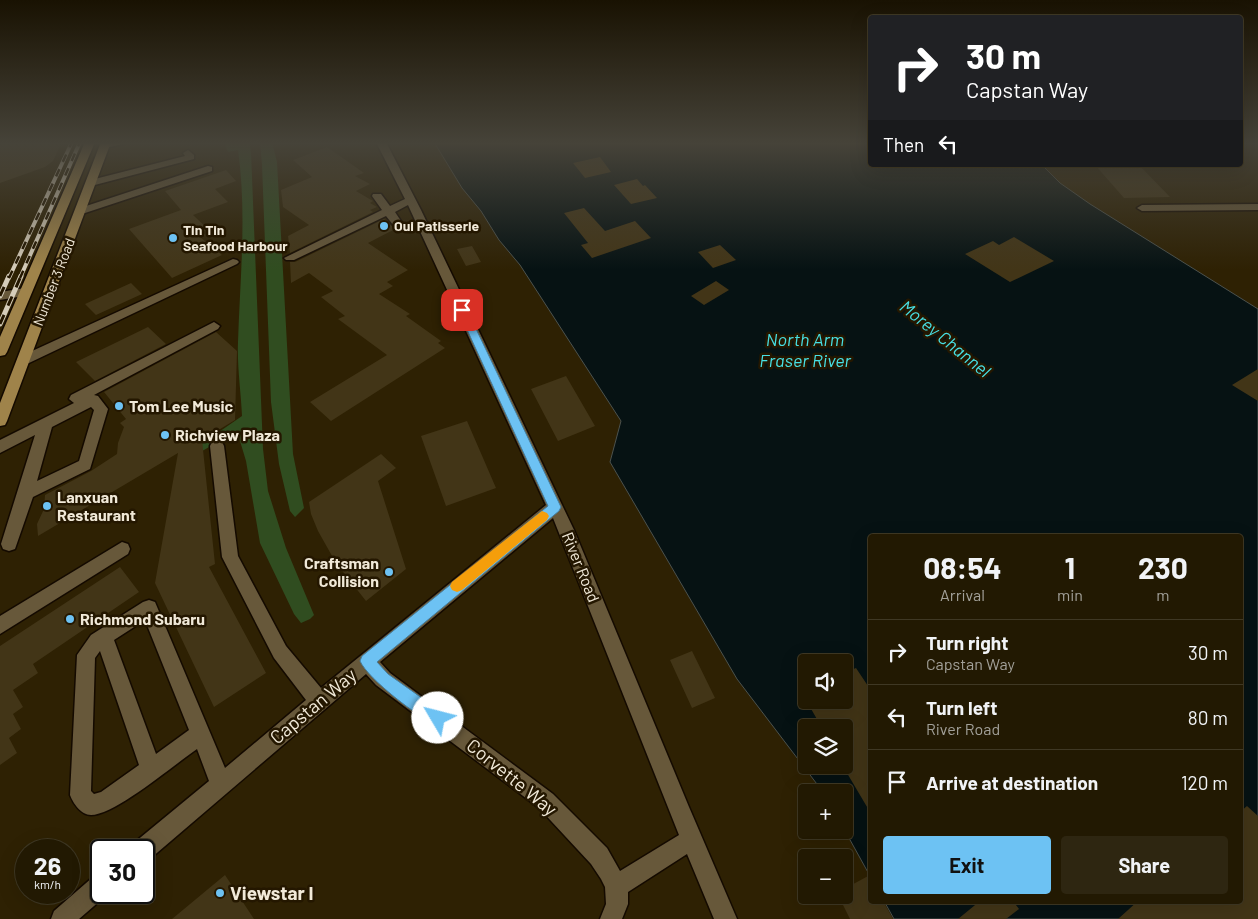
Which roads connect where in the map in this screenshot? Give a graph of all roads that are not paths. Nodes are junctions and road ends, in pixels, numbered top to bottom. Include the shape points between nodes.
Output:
1 (71, 185) edge
2 (90, 185) edge
3 (160, 185) edge
4 (403, 185) edge
5 (377, 196) dead end
6 (411, 200) junction
7 (1258, 207) edge
8 (1142, 208) dead end
9 (389, 210) junction
10 (81, 211) junction
11 (398, 224) dead end
12 (290, 258) dead end
13 (232, 262) dead end
14 (52, 287) junction
15 (25, 292) junction
16 (0, 296) edge
17 (214, 326) dead end
18 (0, 352) edge
19 (24, 360) junction
20 (0, 421) edge
21 (46, 424) junction
22 (217, 446) dead end
23 (0, 447) edge
24 (26, 493) junction
25 (555, 507) junction
26 (9, 544) dead end
27 (122, 549) dead end
28 (0, 626) edge
29 (104, 637) junction
30 (367, 661) junction
31 (319, 701) junction
32 (200, 734) junction
33 (151, 769) junction
34 (221, 784) junction
35 (692, 839) junction
36 (155, 840) edge
37 (616, 886) junction
38 (90, 895) edge
39 (62, 919) edge
40 (611, 919) edge
41 (726, 919) edge

1 - 15 main road, Number 3 Road
2 - 10 main road, Number 3 Road
3 - 10 street
4 - 6 street, River Road
5 - 9 street
6 - 9 street
6 - 25 street, River Road
7 - 8 street
9 - 11 street
9 - 12 street
10 - 14 main road, Number 3 Road
13 - 19 street
14 - 15 main road
14 - 19 main road, Number 3 Road
15 - 16 street
15 - 18 main road, Number 3 Road
17 - 21 street via 81,396
19 - 20 main road, Number 3 Road
21 - 23 street
21 - 24 street
21 - 24 street via 93,400 101,409 85,465
22 - 31 street via 230,557 280,652
24 - 26 street
25 - 30 street, Capstan Way
25 - 35 street, River Road
27 - 28 street
29 - 32 street via 149,608
29 - 33 street
29 - 33 street via 86,655 80,795 90,805 105,802
30 - 31 street, Capstan Way
30 - 37 street, Corvette Way via 383,679 546,801 599,856
31 - 34 street, Capstan Way
32 - 33 street
32 - 34 street
34 - 36 street, Capstan Way
35 - 37 street
35 - 41 street, River Road
37 - 40 street via 617,904
38 - 39 street

